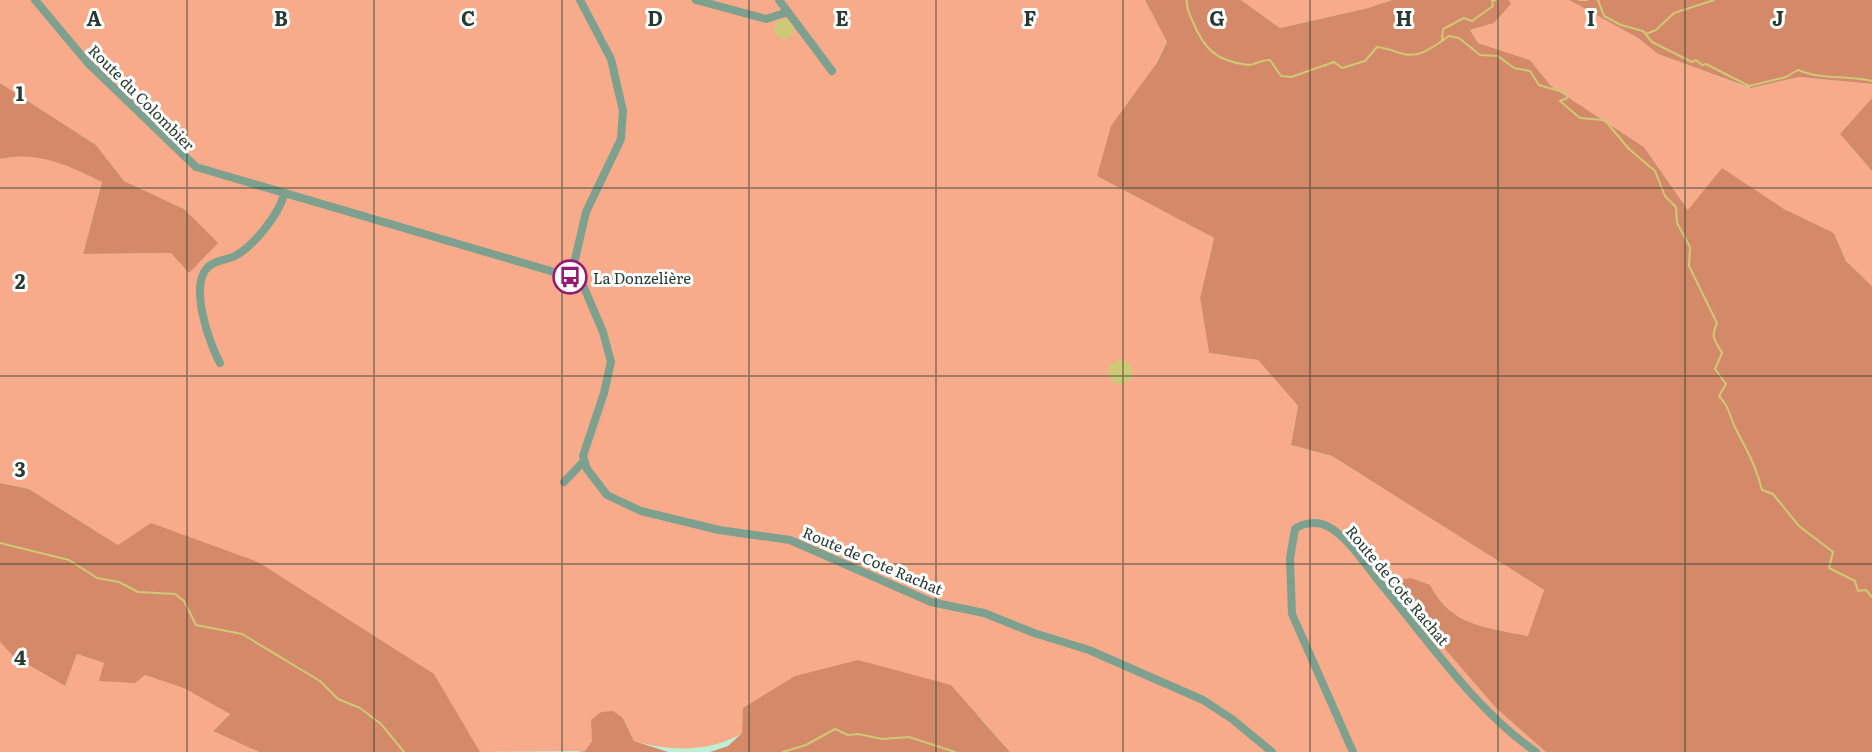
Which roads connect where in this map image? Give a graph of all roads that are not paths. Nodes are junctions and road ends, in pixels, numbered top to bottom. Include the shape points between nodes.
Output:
1 (35, 0) edge
2 (580, 0) edge
3 (696, 0) edge
4 (779, 0) edge
5 (788, 12) junction
6 (832, 71) dead end
7 (284, 195) junction
8 (575, 271) junction
9 (220, 363) dead end
10 (583, 462) junction
11 (564, 482) dead end
12 (1272, 752) edge
13 (1353, 752) edge
14 (1536, 752) edge

1 - 7 street, Route du Colombier via 80,55 186,160 209,173
2 - 8 street via 611,59 621,93 624,126 586,212 574,258
3 - 5 street via 766,20
4 - 5 street
5 - 6 street
7 - 8 street, Route du Colombier via 561,274
7 - 9 street via 245,250 209,266 202,280 205,329
8 - 10 street via 603,332 611,362
10 - 11 street
10 - 12 street, Route de Cote Rachat via 607,495 641,511 719,530 790,540 931,602 984,613 1089,650 1203,700
13 - 14 street, Route de Cote Rachat via 1292,614 1291,542 1295,530 1309,523 1327,525 1344,539 1494,716

